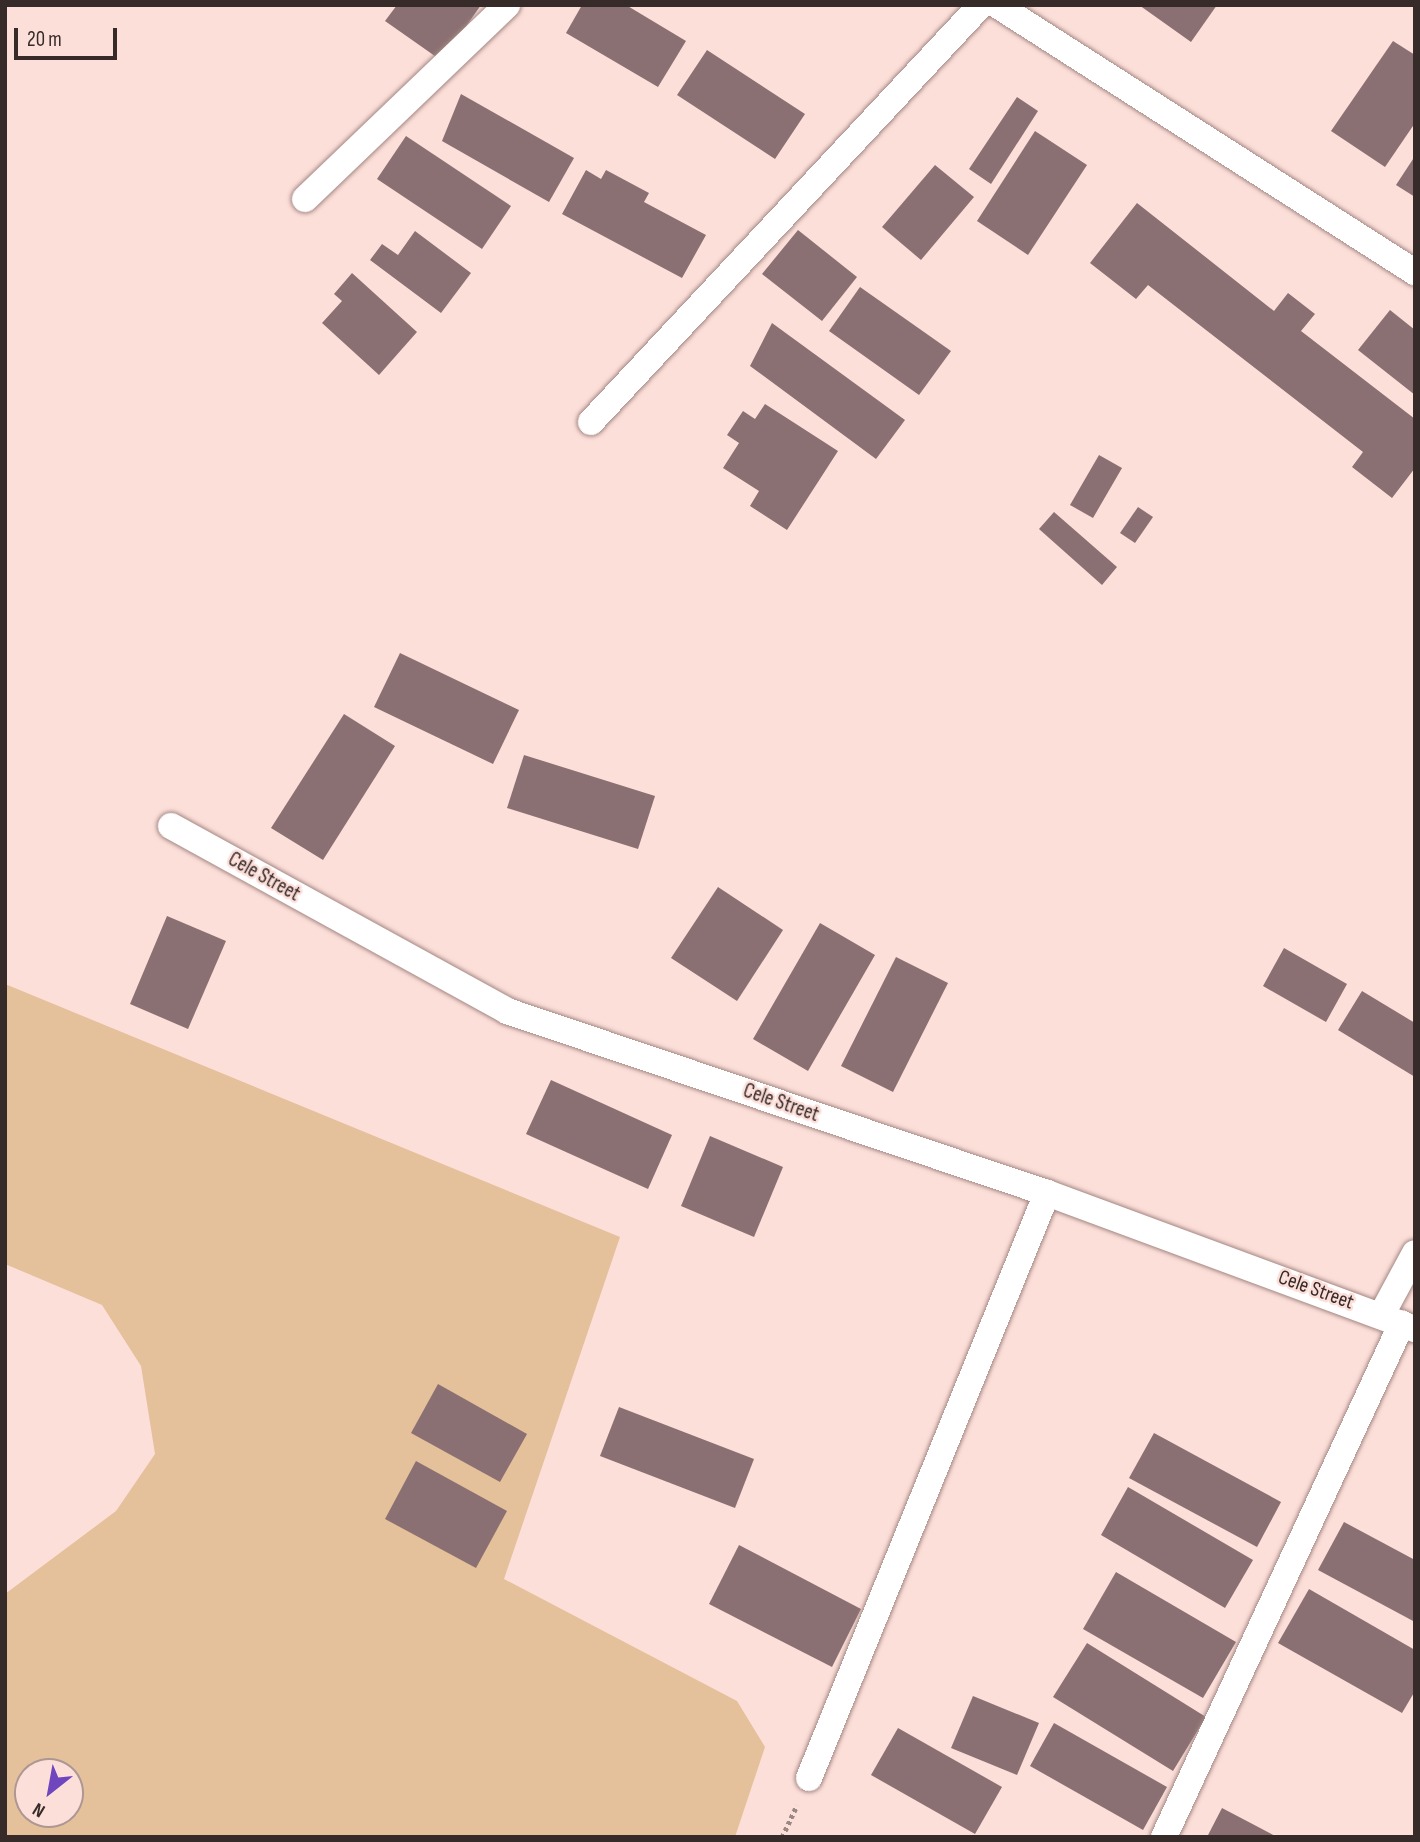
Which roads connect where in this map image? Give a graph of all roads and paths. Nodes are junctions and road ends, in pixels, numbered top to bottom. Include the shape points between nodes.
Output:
1 (507, 5) edge
2 (981, 5) edge
3 (997, 5) edge
4 (305, 198) dead end
5 (1415, 272) edge
6 (591, 422) dead end
7 (171, 826) dead end
8 (1047, 1193) junction
9 (1415, 1253) edge
10 (1400, 1322) edge
11 (809, 1779) dead end
12 (1164, 1837) edge

1 - 4 street
2 - 6 street
3 - 5 street
7 - 8 street, Cele Street via 507,1011
8 - 10 street, Cele Street
8 - 11 street
9 - 10 street
10 - 12 street

